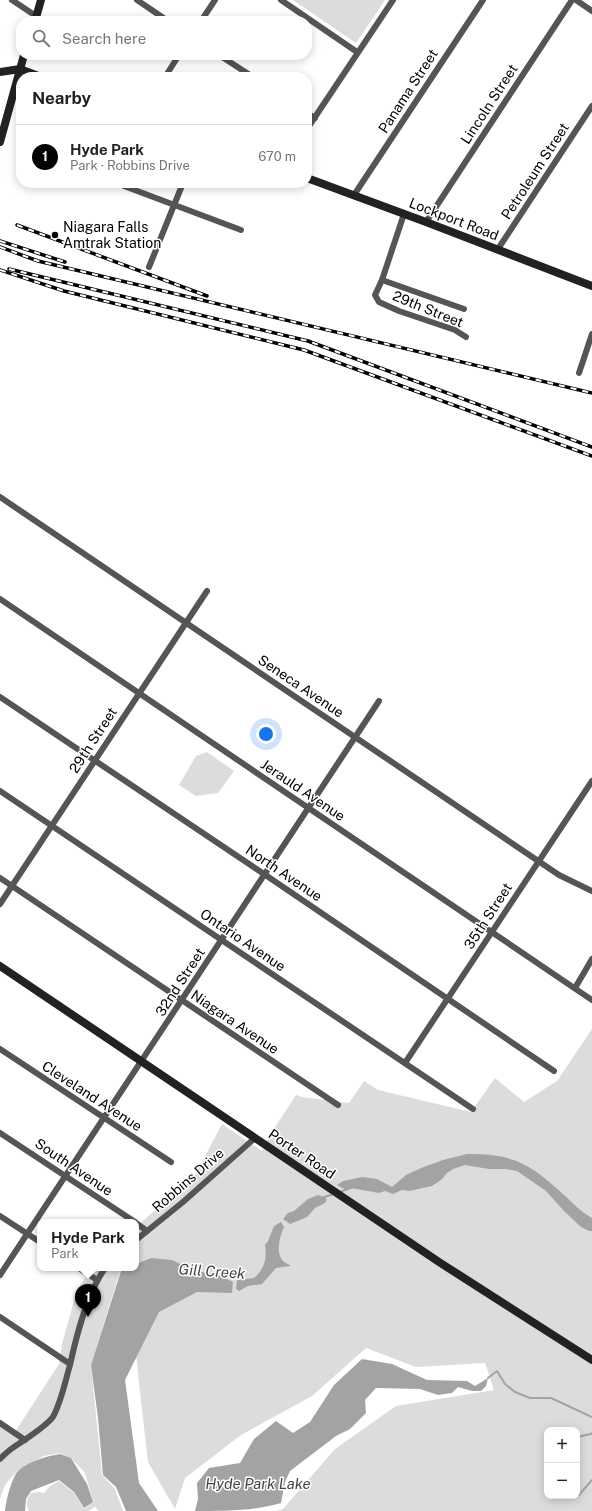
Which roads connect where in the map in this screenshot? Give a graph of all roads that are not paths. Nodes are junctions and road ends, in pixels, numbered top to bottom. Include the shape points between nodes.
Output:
1 (12, 0) edge
2 (41, 0) edge
3 (137, 0) edge
4 (215, 0) edge
5 (281, 0) edge
6 (392, 0) edge
7 (483, 0) edge
8 (572, 0) edge
9 (576, 0) edge
10 (592, 11) edge
11 (33, 16) edge
12 (37, 16) edge
13 (161, 16) edge
14 (204, 16) edge
15 (304, 16) edge
16 (312, 21) edge
17 (357, 52) junction
18 (23, 60) edge
19 (176, 60) edge
20 (227, 60) edge
21 (20, 69) junction
22 (0, 72) edge
23 (19, 72) edge
24 (28, 72) edge
25 (168, 72) edge
26 (245, 72) edge
27 (16, 84) edge
28 (592, 106) edge
29 (312, 116) edge
30 (315, 118) junction
31 (312, 122) edge
32 (0, 142) edge
33 (312, 180) edge
34 (129, 188) edge
35 (181, 188) edge
36 (354, 195) junction
37 (174, 205) junction
38 (404, 214) junction
39 (426, 222) junction
40 (241, 230) dead end
41 (498, 249) junction
42 (149, 267) dead end
43 (382, 280) junction
44 (592, 286) edge
45 (464, 309) dead end
46 (592, 334) edge
47 (466, 338) dead end
48 (579, 373) dead end
49 (0, 497) edge
50 (207, 591) dead end
51 (0, 599) edge
52 (186, 622) junction
53 (138, 693) junction
54 (0, 697) edge
55 (379, 701) dead end
56 (355, 737) junction
57 (94, 760) junction
58 (592, 783) edge
59 (0, 791) edge
60 (308, 808) junction
61 (51, 825) junction
62 (539, 861) junction
63 (264, 874) junction
64 (0, 878) edge
65 (12, 886) junction
66 (592, 891) edge
67 (0, 904) edge
68 (491, 933) junction
69 (222, 940) junction
70 (592, 959) edge
71 (0, 966) edge
72 (575, 988) junction
73 (449, 999) junction
74 (592, 1000) edge
75 (182, 1001) junction
76 (0, 1049) edge
77 (142, 1061) junction
78 (405, 1063) junction
79 (554, 1071) dead end
80 (338, 1105) dead end
81 (473, 1109) dead end
82 (104, 1118) junction
83 (0, 1133) edge
84 (255, 1138) junction
85 (172, 1162) dead end
86 (66, 1176) junction
87 (0, 1216) edge
88 (37, 1219) edge
89 (37, 1219) edge
90 (130, 1219) edge
91 (139, 1225) edge
92 (147, 1231) junction
93 (27, 1234) junction
94 (139, 1238) edge
95 (37, 1240) edge
96 (84, 1271) edge
97 (103, 1271) edge
98 (0, 1275) edge
99 (97, 1280) junction
100 (0, 1317) edge
101 (592, 1360) edge
102 (70, 1364) junction
103 (0, 1423) edge
104 (25, 1440) junction
105 (0, 1459) edge

1 - 11 street
2 - 12 main road
3 - 13 street
4 - 14 street
5 - 15 street
6 - 17 street
7 - 36 street, Panama Street
8 - 39 street, Lincoln Street
9 - 10 street
16 - 17 street
17 - 30 street
18 - 21 main road
19 - 25 street
20 - 26 street
21 - 22 main road
21 - 23 main road
21 - 24 main road
27 - 32 main road
28 - 41 street, Petroleum Street
29 - 30 street
30 - 31 street
33 - 36 main road, Lockport Road
34 - 37 street
35 - 37 street
36 - 38 main road, Lockport Road
37 - 40 street
37 - 42 street
38 - 39 main road, Lockport Road
38 - 43 street, 29th Street
39 - 41 main road, Lockport Road
41 - 44 main road, Lockport Road
43 - 45 street
43 - 47 street, 29th Street via 375,295 379,302 455,330
46 - 48 street
49 - 52 street, Seneca Avenue
50 - 52 street, 29th Street
51 - 53 street, Jerauld Avenue
52 - 53 street, 29th Street
52 - 56 street, Seneca Avenue
53 - 57 street, 29th Street
53 - 60 street, Jerauld Avenue
54 - 57 street, North Avenue
55 - 56 street, 32nd Street
56 - 60 street, 32nd Street
56 - 62 street, Seneca Avenue
57 - 61 street, 29th Street
57 - 63 street, North Avenue
58 - 62 street, 35th Street
59 - 61 street, Ontario Avenue
60 - 63 street, 32nd Street
60 - 68 street, Jerauld Avenue
61 - 65 street, 29th Street
61 - 69 street, Ontario Avenue
62 - 66 street, Seneca Avenue via 559,875
62 - 68 street, 35th Street
63 - 69 street, 32nd Street
63 - 73 street, North Avenue
64 - 65 street, Niagara Avenue
65 - 67 street, 29th Street
65 - 75 street, Niagara Avenue
68 - 72 street, Jerauld Avenue
68 - 73 street, 35th Street
69 - 75 street, 32nd Street
69 - 78 street, Ontario Avenue
70 - 72 street
71 - 77 main road, Porter Road
72 - 74 street, Jerauld Avenue
73 - 78 street, 35th Street
73 - 79 street, North Avenue
75 - 77 street, 32nd Street
75 - 80 street, Niagara Avenue
76 - 82 street, Cleveland Avenue
77 - 82 street, 32nd Street
77 - 84 main road, Porter Road
78 - 81 street, Ontario Avenue
82 - 85 street, Cleveland Avenue
82 - 86 street, 32nd Street
83 - 86 street, South Avenue
84 - 92 street, Robbins Drive
84 - 101 main road, Porter Road via 439,1262
86 - 89 street, 32nd Street
86 - 90 street, South Avenue
87 - 93 street
88 - 93 street, 32nd Street
91 - 92 street, South Avenue
92 - 94 street, Robbins Drive
93 - 95 street
93 - 98 street, 32nd Street
96 - 99 street
97 - 99 street
99 - 102 street via 90,1294
100 - 102 street
102 - 104 street via 54,1416
103 - 104 street
104 - 105 street via 12,1447

